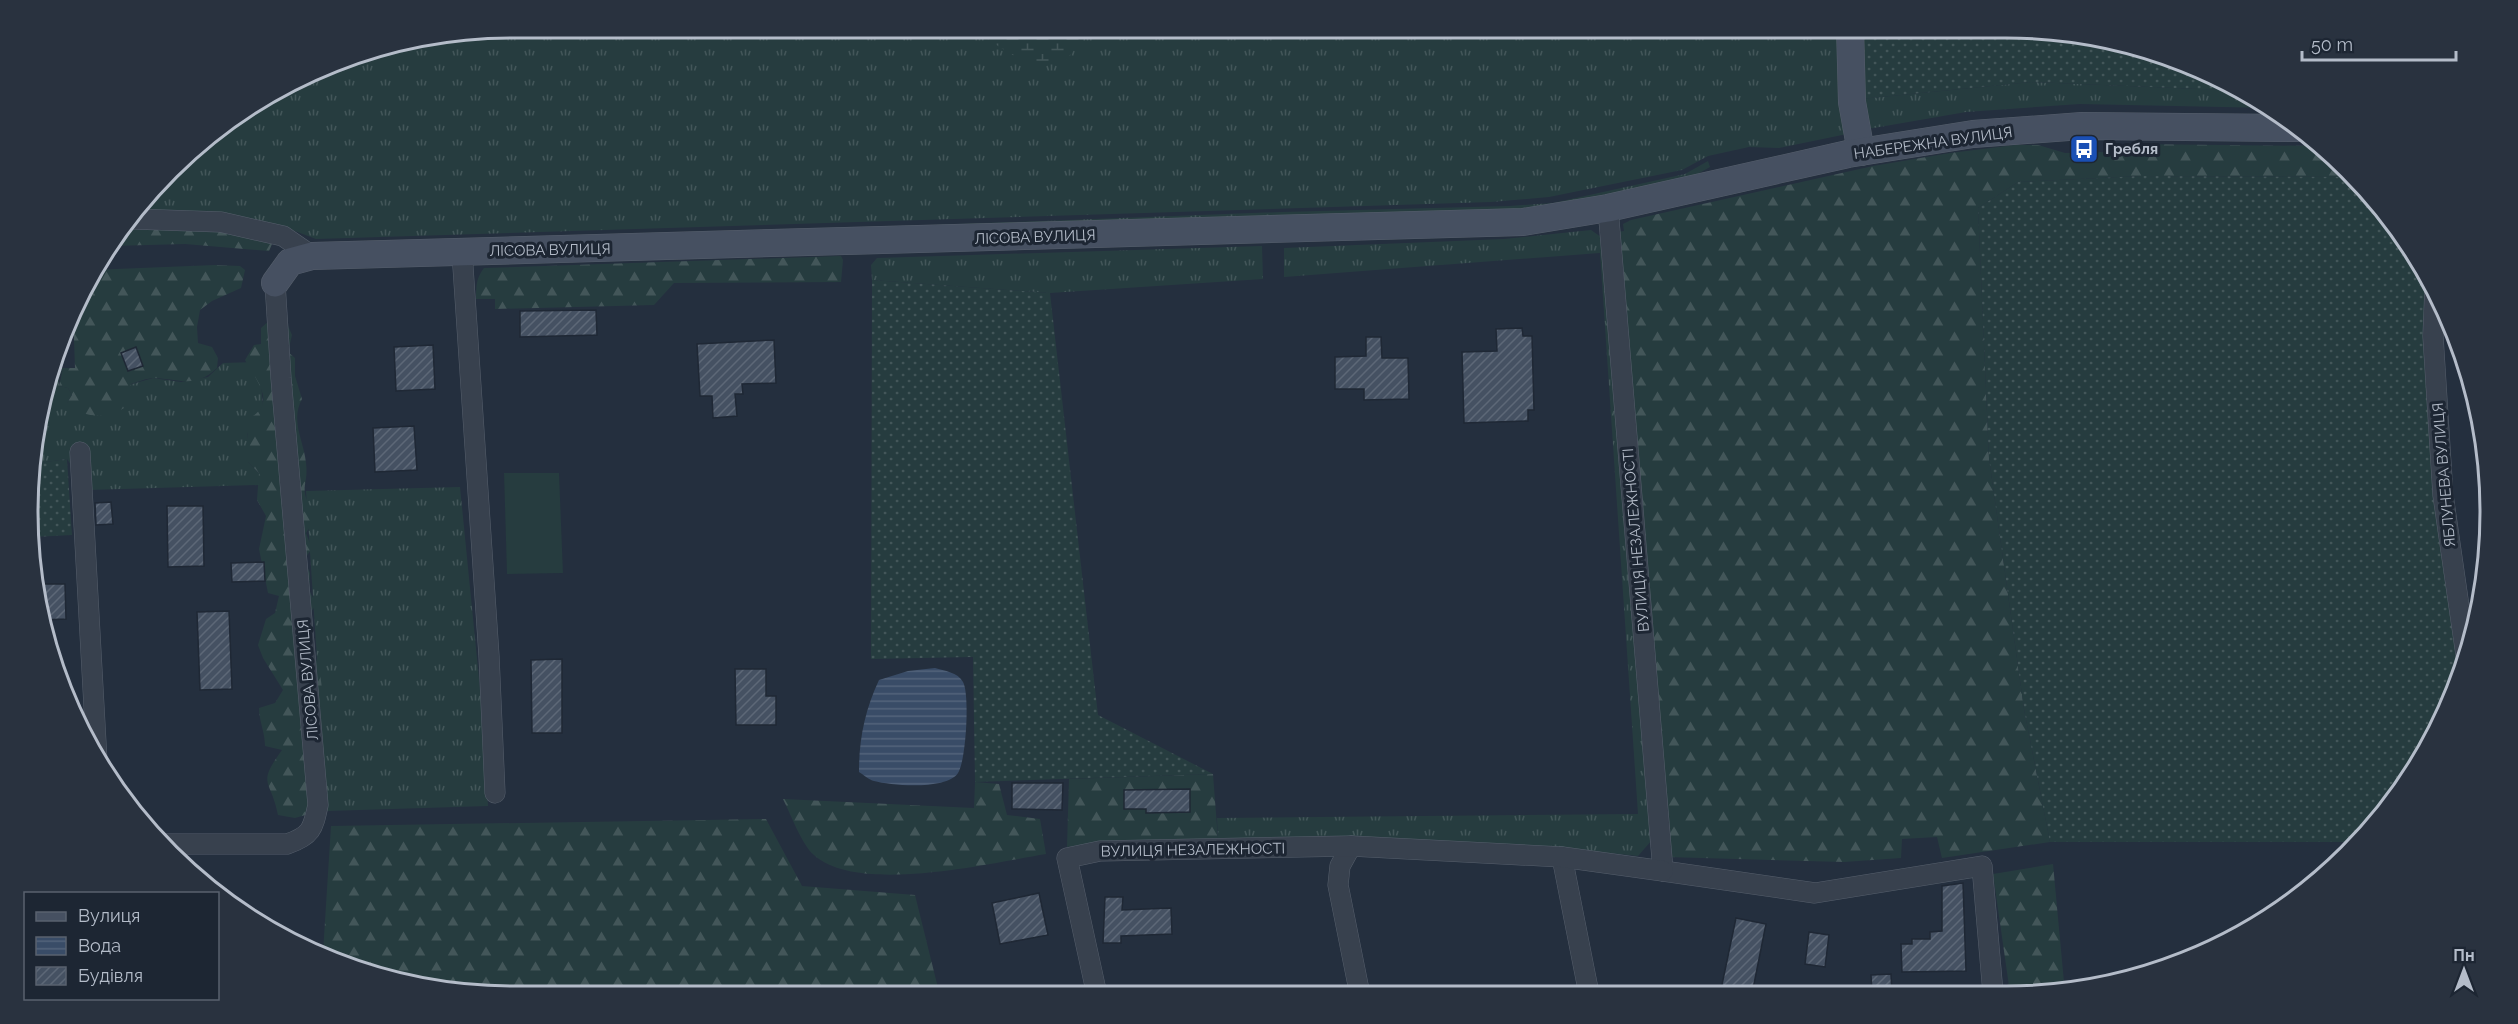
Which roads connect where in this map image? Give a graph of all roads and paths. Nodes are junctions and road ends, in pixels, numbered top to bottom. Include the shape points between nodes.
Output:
1 (1850, 38) edge
2 (2284, 128) edge
3 (1861, 152) junction
4 (1608, 208) junction
5 (139, 219) edge
6 (462, 252) junction
7 (312, 256) junction
8 (275, 283) joint
9 (2434, 306) edge
10 (80, 452) dead end
11 (2463, 637) edge
12 (96, 740) edge
13 (495, 793) dead end
14 (172, 844) edge
15 (1351, 846) junction
16 (1562, 857) junction
17 (1662, 871) junction
18 (1095, 986) edge
19 (1358, 986) edge
20 (1587, 986) edge
21 (1992, 986) edge

1 - 3 street via 1852,102
2 - 3 street, НАБЕРЕЖНА ВУЛИЦЯ via 2082,126 1973,134
3 - 4 street, НАБЕРЕЖНА ВУЛИЦЯ
4 - 6 street, ЛІСОВА ВУЛИЦЯ via 1511,223
4 - 17 street, ВУЛИЦЯ НЕЗАЛЕЖНОСТІ
5 - 7 street via 221,222 283,236
6 - 7 street, ЛІСОВА ВУЛИЦЯ
6 - 13 street
7 - 8 street, ЛІСОВА ВУЛИЦЯ via 290,262
8 - 14 street, ЛІСОВА ВУЛИЦЯ via 317,811 305,838 287,844
9 - 11 street, ЯБЛУНЕВА ВУЛИЦЯ via 2442,495
10 - 12 street
15 - 16 street, ВУЛИЦЯ НЕЗАЛЕЖНОСТІ
15 - 18 street, ВУЛИЦЯ НЕЗАЛЕЖНОСТІ via 1100,851 1067,858
15 - 19 street via 1340,866 1338,885
16 - 17 street, ВУЛИЦЯ НЕЗАЛЕЖНОСТІ
16 - 20 street
17 - 21 street, ВУЛИЦЯ НЕЗАЛЕЖНОСТІ via 1815,894 1982,866

